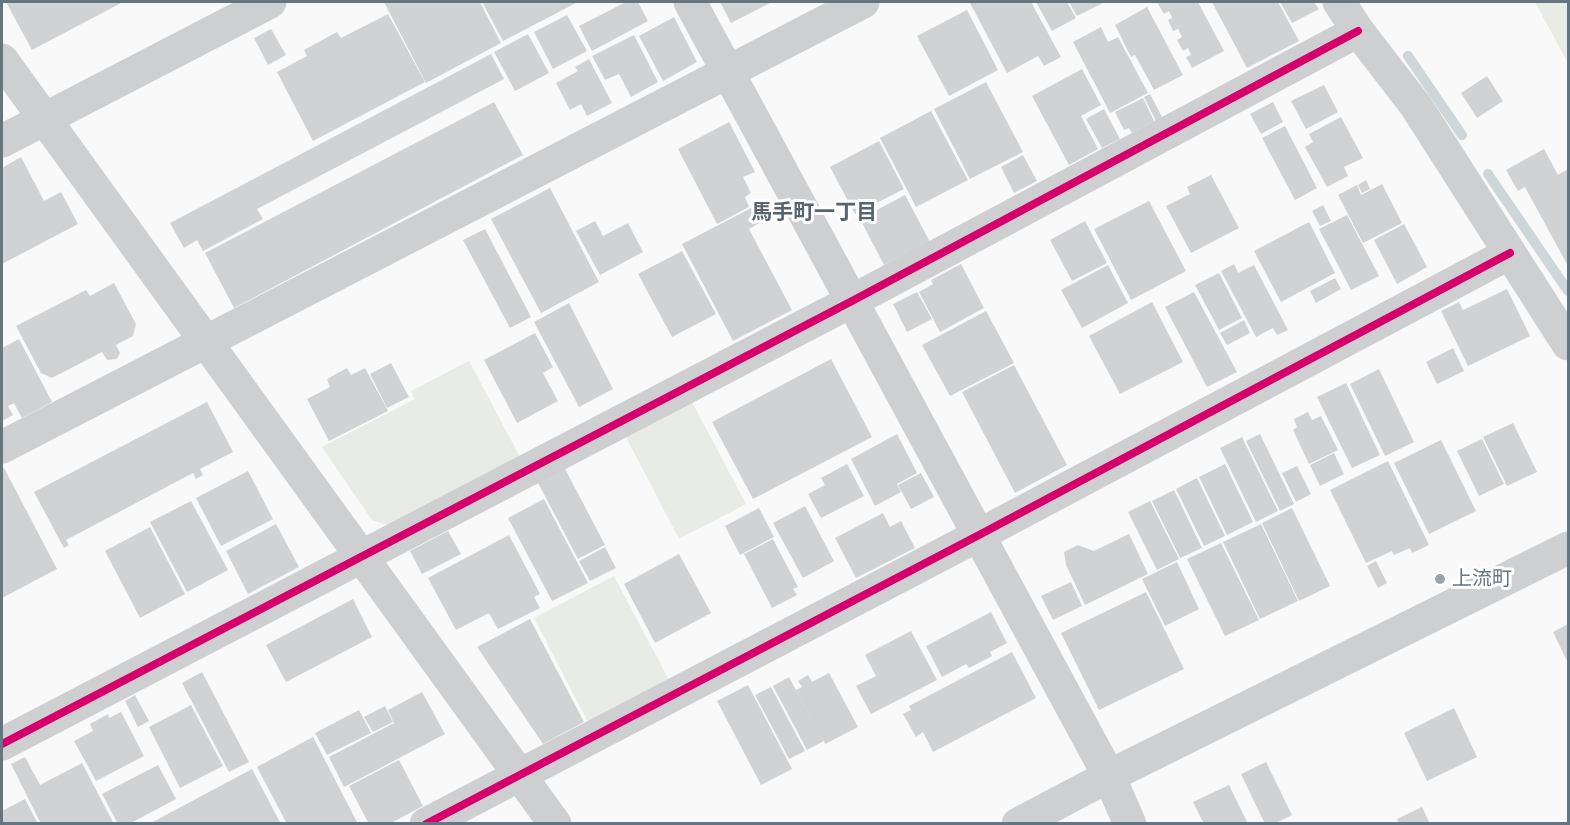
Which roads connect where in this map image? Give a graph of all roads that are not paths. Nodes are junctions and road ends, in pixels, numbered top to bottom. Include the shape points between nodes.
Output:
1 (270, 2) edge
2 (690, 2) edge
3 (862, 2) edge
4 (1339, 2) edge
5 (1358, 31) junction
6 (2, 60) edge
7 (728, 72) junction
8 (45, 119) junction
9 (2, 141) edge
10 (1510, 253) junction
11 (852, 301) junction
12 (204, 341) junction
13 (1569, 344) edge
14 (2, 447) edge
15 (979, 535) junction
16 (1569, 548) edge
17 (360, 556) junction
18 (2, 744) edge
19 (520, 775) junction
20 (1109, 776) junction
21 (426, 824) edge
22 (555, 824) edge
23 (1018, 824) edge
24 (1130, 824) edge

1 - 8 street
2 - 7 street
3 - 7 street
4 - 5 street
5 - 10 street via 1416,106
5 - 11 street
6 - 8 street
7 - 11 street
7 - 12 street
8 - 9 street
8 - 12 street
10 - 13 street
10 - 15 street
11 - 15 street
11 - 17 street
12 - 14 street
12 - 17 street
15 - 19 street
15 - 20 street
16 - 20 street
17 - 18 street
17 - 19 street
19 - 21 street
19 - 22 street
20 - 23 street
20 - 24 street

